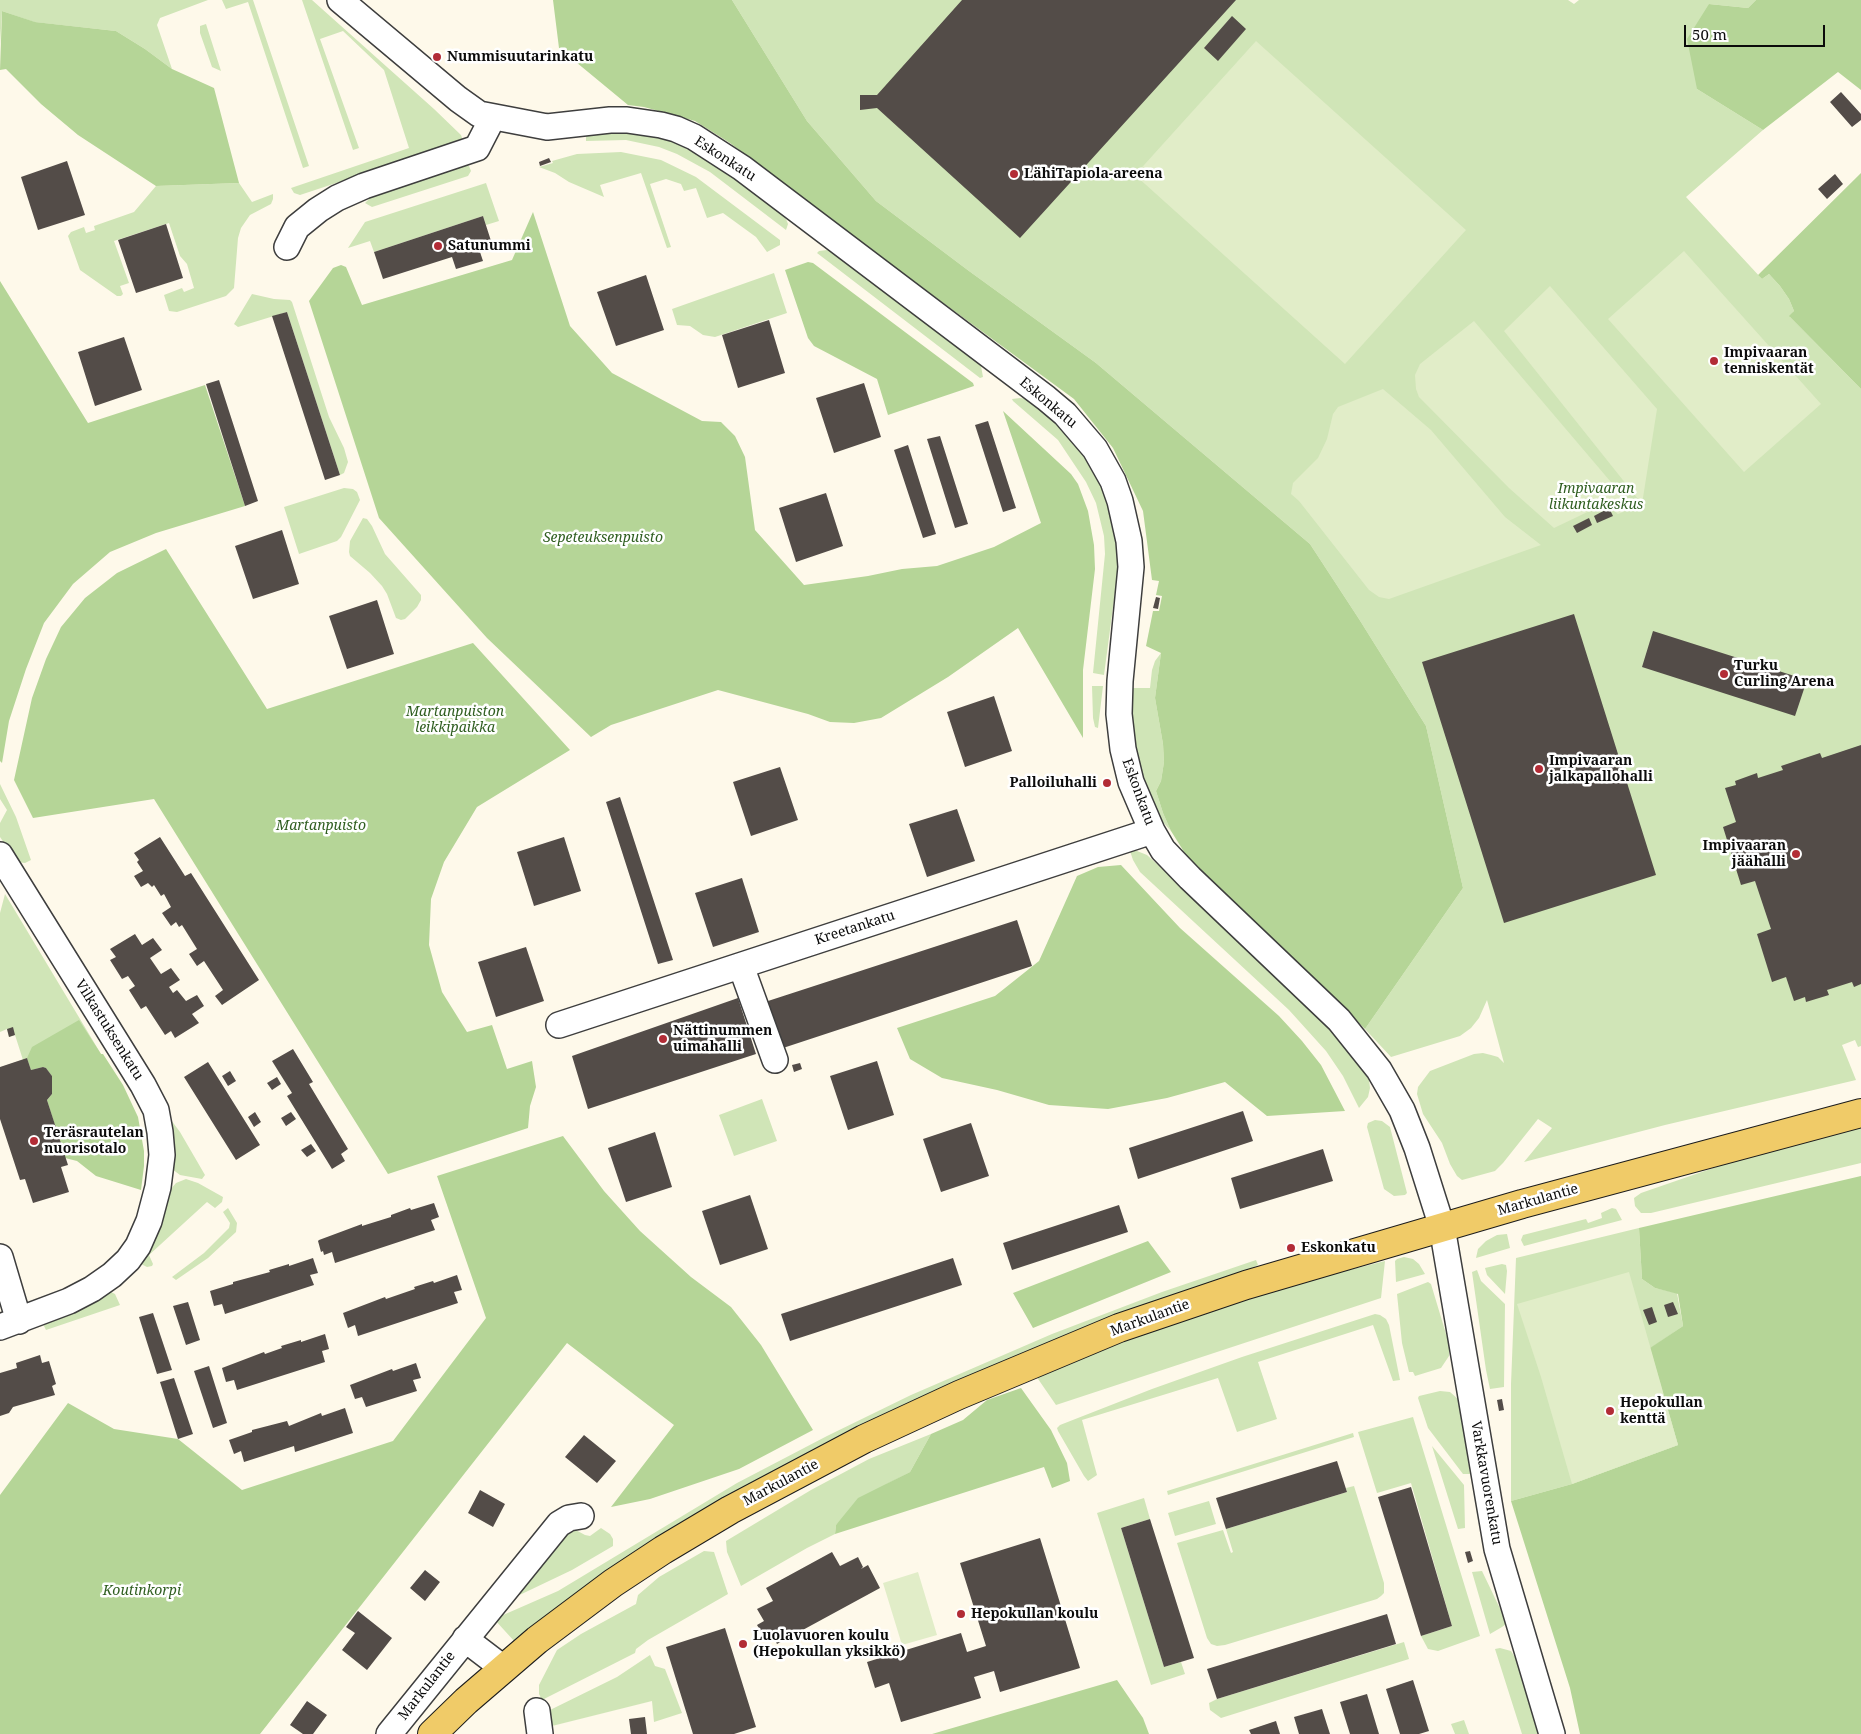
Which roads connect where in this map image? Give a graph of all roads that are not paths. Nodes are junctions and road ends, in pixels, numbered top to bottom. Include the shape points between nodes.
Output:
1 (340, 0) edge
2 (493, 117) junction
3 (287, 247) dead end
4 (1152, 831) junction
5 (0, 855) edge
6 (740, 966) junction
7 (559, 1025) dead end
8 (775, 1060) dead end
9 (1861, 1113) edge
10 (1442, 1227) junction
11 (0, 1258) edge
12 (10, 1324) edge
13 (581, 1516) dead end
14 (465, 1638) junction
15 (503, 1668) junction
16 (389, 1734) edge
17 (432, 1734) edge
18 (1552, 1734) edge

1 - 2 street via 458,99 479,114
2 - 3 street via 477,148 337,198 297,227
2 - 4 street, Eskonkatu via 547,127 627,120 661,125 694,137 742,168 1046,398 1081,430 1112,481 1129,541 1131,567 1119,714 1129,774
4 - 6 street, Kreetankatu
4 - 10 street, Eskonkatu via 1177,865 1339,1020 1374,1064 1405,1118
5 - 12 street, Vilkastuksenkatu via 138,1076 156,1110 162,1155 149,1221 128,1260 112,1275 69,1302
6 - 7 street, Kreetankatu
6 - 8 street
9 - 10 main road, Markulantie
10 - 15 main road, Markulantie via 1246,1285 1119,1328 864,1439 730,1510 663,1550 572,1614
10 - 18 street, Varkkavuorenkatu via 1497,1549
11 - 12 street
13 - 14 street, Markulantie via 559,1524
14 - 15 street, Markulantie
14 - 16 street, Markulantie
15 - 17 main road, Markulantie

